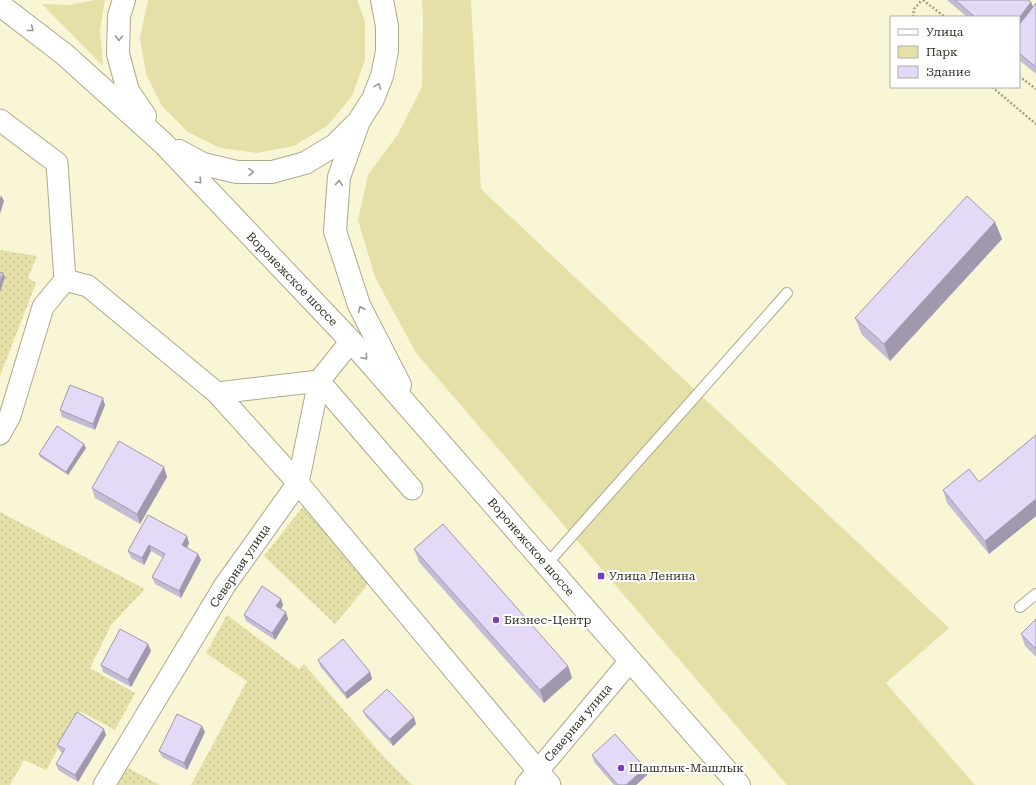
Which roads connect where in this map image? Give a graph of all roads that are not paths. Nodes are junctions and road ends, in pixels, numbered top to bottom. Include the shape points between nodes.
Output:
1 (124, 0) edge
2 (382, 0) edge
3 (0, 5) edge
4 (0, 120) edge
5 (359, 121) junction
6 (162, 143) junction
7 (65, 280) junction
8 (787, 293) dead end
9 (351, 341) junction
10 (319, 381) junction
11 (217, 393) junction
12 (417, 418) junction
13 (0, 434) edge
14 (298, 483) junction
15 (412, 489) dead end
16 (546, 565) junction
17 (1036, 594) edge
18 (1020, 607) dead end
19 (630, 661) junction
20 (538, 780) edge
21 (104, 785) edge
22 (738, 785) edge

1 -> 6 main road, Воронежское шоссе via 119,16 118,54 128,91
5 -> 2 main road, Воронежское шоссе via 382,76 387,51 387,26
3 -> 6 main road, Воронежское шоссе via 64,54
4 - 7 street via 57,163
6 -> 5 main road, Воронежское шоссе via 203,164 237,172 272,172 305,163 335,145
12 -> 5 main road, Воронежское шоссе via 359,305 335,231 339,177
6 -> 9 main road, Воронежское шоссе
7 - 11 street via 88,286
7 - 13 street via 43,307 10,416
8 - 16 lane
9 - 10 street, Северная улица
9 -> 12 main road, Воронежское шоссе
10 - 11 street
10 - 14 street, Северная улица
10 - 15 street
11 - 14 street
12 - 16 main road, Воронежское шоссе
14 - 20 street via 397,601
14 - 21 street, Северная улица via 225,585
16 - 19 main road, Воронежское шоссе
17 - 18 lane
19 - 20 street, Северная улица
19 - 22 main road, Воронежское шоссе

